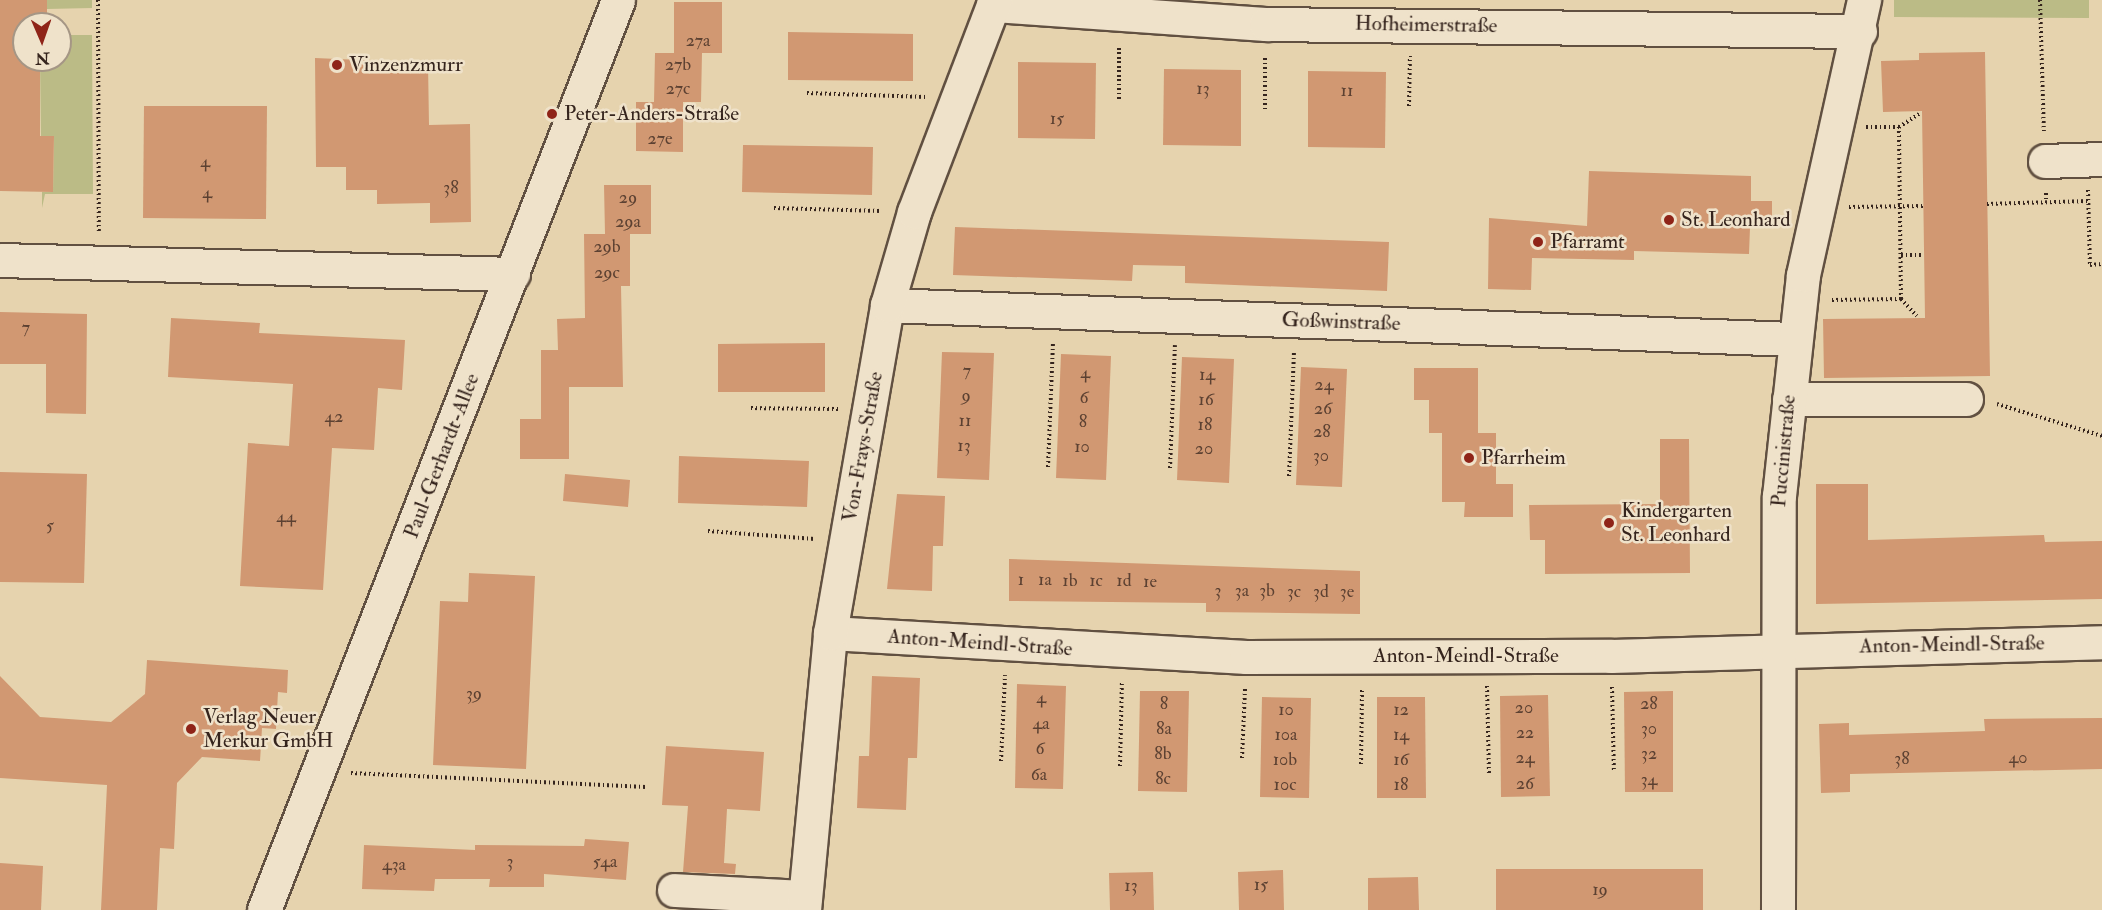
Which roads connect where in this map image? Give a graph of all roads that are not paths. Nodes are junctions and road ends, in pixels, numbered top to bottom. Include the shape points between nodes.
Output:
1 (618, 0) edge
2 (994, 3) edge
3 (1862, 15) edge
4 (2095, 159) edge
5 (2045, 160) road end
6 (0, 260) edge
7 (513, 274) junction
8 (888, 305) junction
9 (1794, 339) junction
10 (1789, 399) junction
11 (1966, 399) road end
12 (830, 633) junction
13 (2102, 642) edge
14 (1777, 648) junction
15 (674, 890) dead end
16 (804, 903) edge
17 (264, 910) edge
18 (1778, 910) edge

1 - 7 street, Paul-Gerhardt-Allee
2 - 3 street, Hofheimerstraße via 1119,18 1266,24 1411,25
2 - 8 street, Von-Frays-Straße via 914,213
3 - 9 street, Puccinistraße via 1815,208
4 - 5 street
6 - 7 street
7 - 17 street, Paul-Gerhardt-Allee
8 - 9 street, Goßwinstraße via 1054,315
8 - 12 street, Von-Frays-Straße
9 - 10 street, Puccinistraße
10 - 11 street
10 - 14 street, Puccinistraße via 1779,496
12 - 14 street, Anton-Meindl-Straße via 1123,653 1246,657 1611,656
12 - 16 street, Von-Frays-Straße
13 - 14 street, Anton-Meindl-Straße
14 - 18 street, Puccinistraße
15 - 16 street

